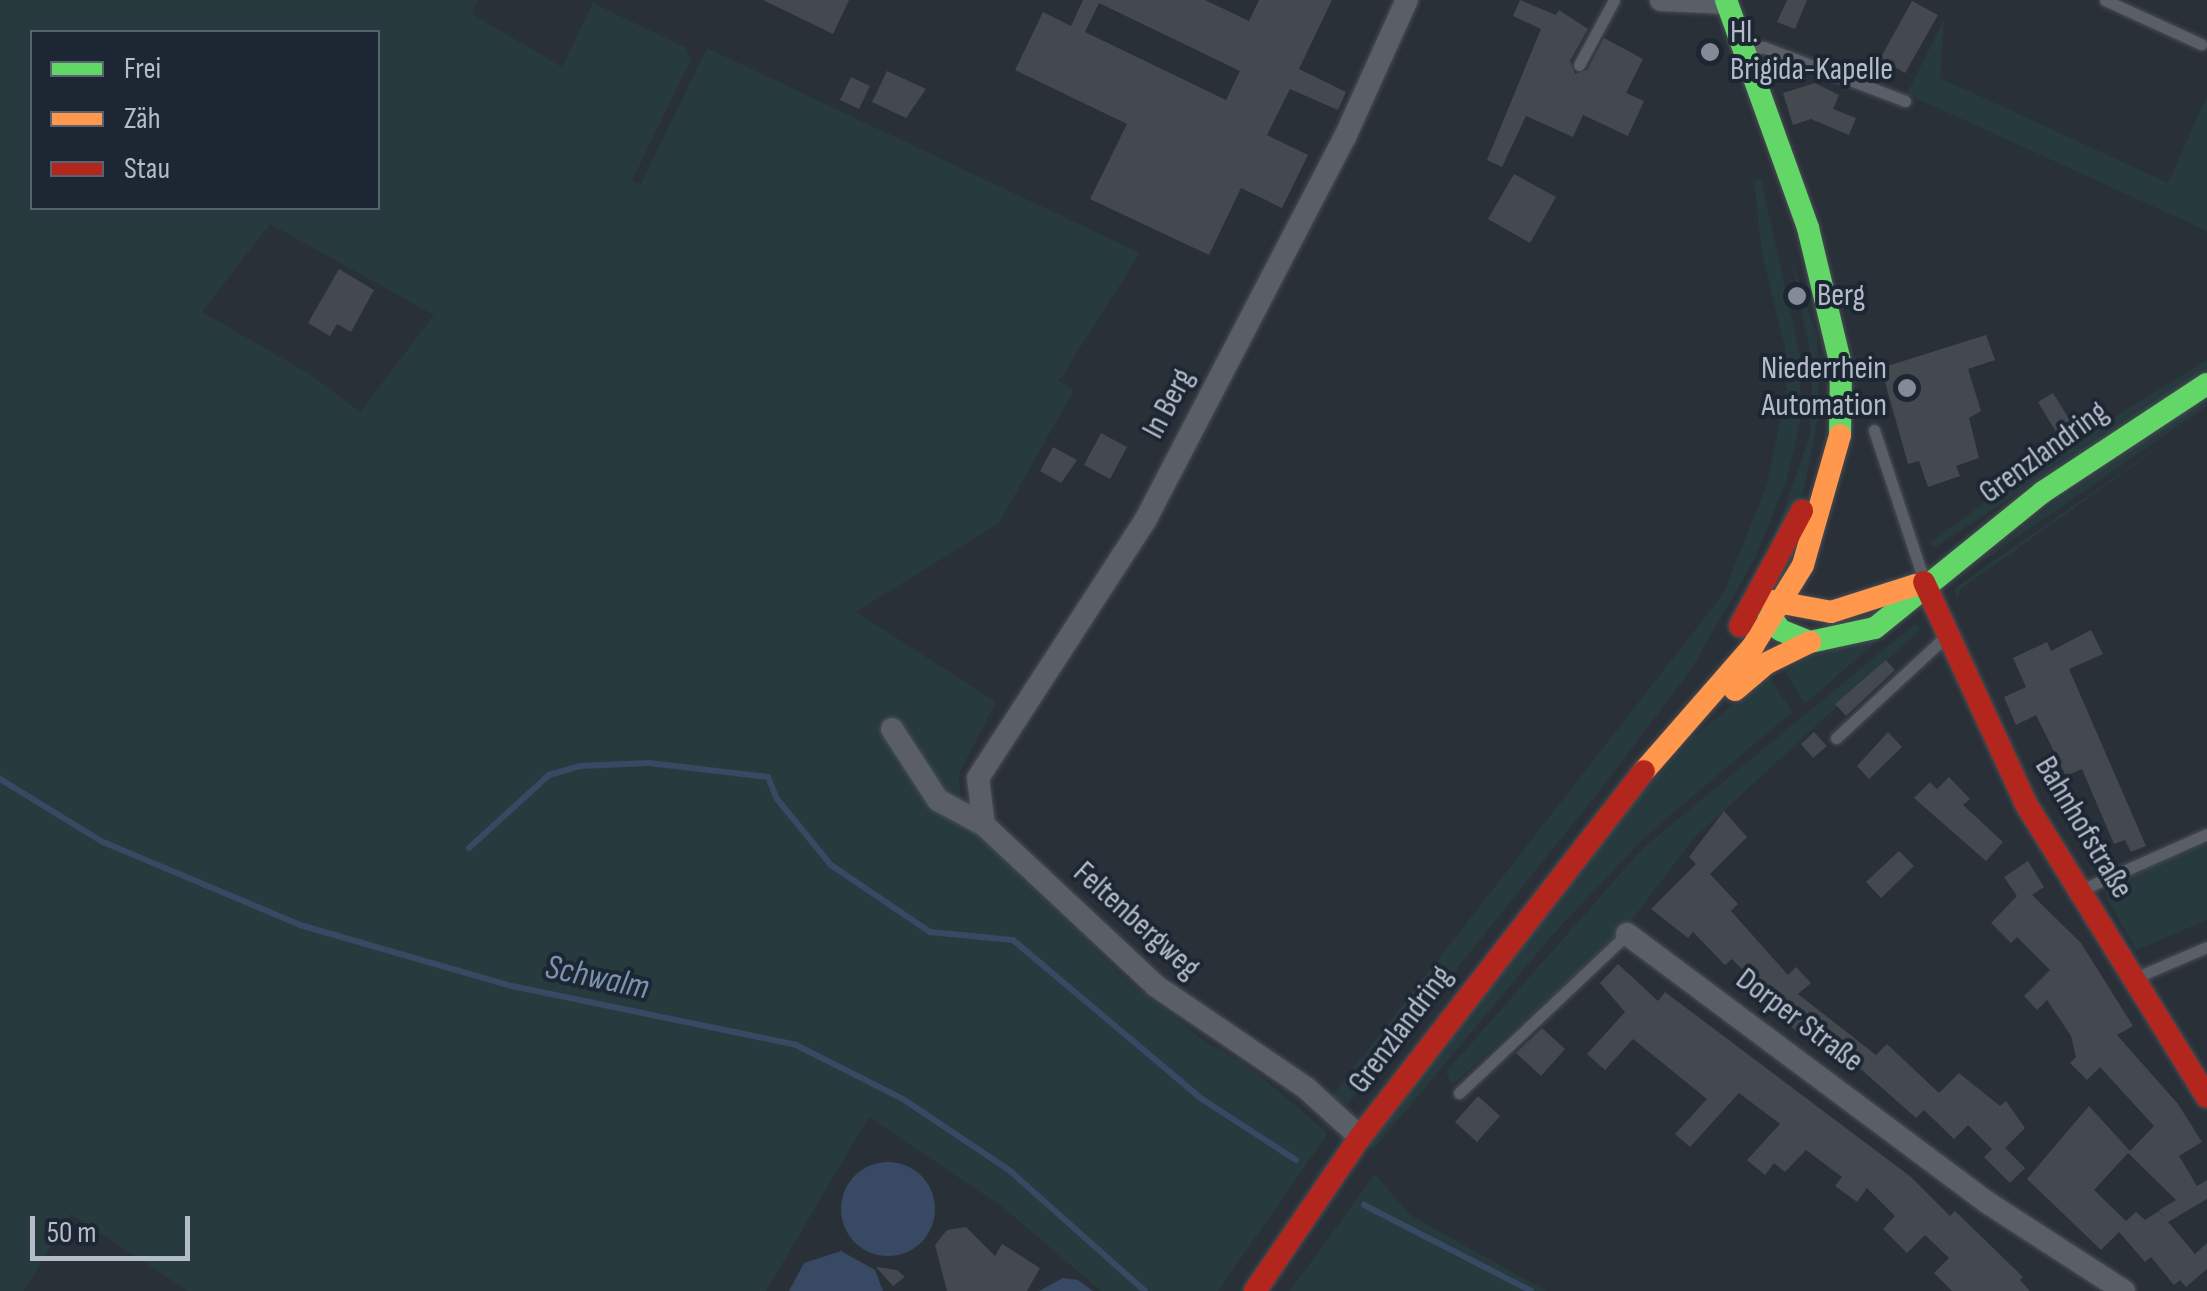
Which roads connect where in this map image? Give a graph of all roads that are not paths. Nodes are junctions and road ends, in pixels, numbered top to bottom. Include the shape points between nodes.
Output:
1 (1407, 0) edge
2 (1614, 0) edge
3 (1661, 0) edge
4 (2105, 0) edge
5 (1729, 1) edge
6 (2202, 44) dead end
7 (1745, 54) junction
8 (1579, 65) dead end
9 (1904, 101) dead end
10 (1793, 200) junction
11 (2207, 384) edge
12 (1874, 430) dead end
13 (1924, 582) junction
14 (1758, 598) junction
15 (1777, 610) junction
16 (1948, 635) junction
17 (1810, 642) junction
18 (892, 729) dead end
19 (1677, 736) junction
20 (1836, 738) dead end
21 (1607, 813) junction
22 (984, 825) junction
23 (2207, 834) edge
24 (2081, 890) junction
25 (1628, 934) joint
26 (2207, 946) edge
27 (2137, 978) junction
28 (1459, 1093) dead end
29 (2207, 1097) edge
30 (1360, 1137) junction
31 (1254, 1291) edge
32 (2124, 1291) edge

1 - 22 street, In Berg via 1345,136 1146,518 978,778
2 - 8 lane
3 - 5 street
4 - 6 lane
5 - 7 main road
7 - 9 lane via 1762,47
7 - 10 main road
10 - 14 main road via 1826,402 1808,498
10 - 15 main road via 1826,290 1842,396 1824,508
11 - 13 main road, Grenzlandring via 2146,420
12 - 13 lane
13 - 15 main road, Grenzlandring via 1842,611
13 - 16 main road, Bahnhofstraße
13 - 17 main road, Grenzlandring via 1875,628
14 - 15 main road, Grenzlandring
14 - 21 main road, Grenzlandring
15 - 17 main road, Grenzlandring
15 - 19 main road, Grenzlandring
16 - 20 lane
16 - 24 main road, Bahnhofstraße via 2026,804
17 - 19 main road via 1767,663
18 - 22 street, Feltenbergweg via 938,800
19 - 21 main road, Grenzlandring
21 - 30 main road, Grenzlandring
22 - 30 street, Feltenbergweg via 1156,986 1319,1098
23 - 24 lane
24 - 27 main road, Bahnhofstraße
25 - 28 lane, Dorper Straße
25 - 32 street, Dorper Straße via 1988,1203
26 - 27 lane
27 - 29 main road, Bahnhofstraße
30 - 31 main road, Grenzlandring

